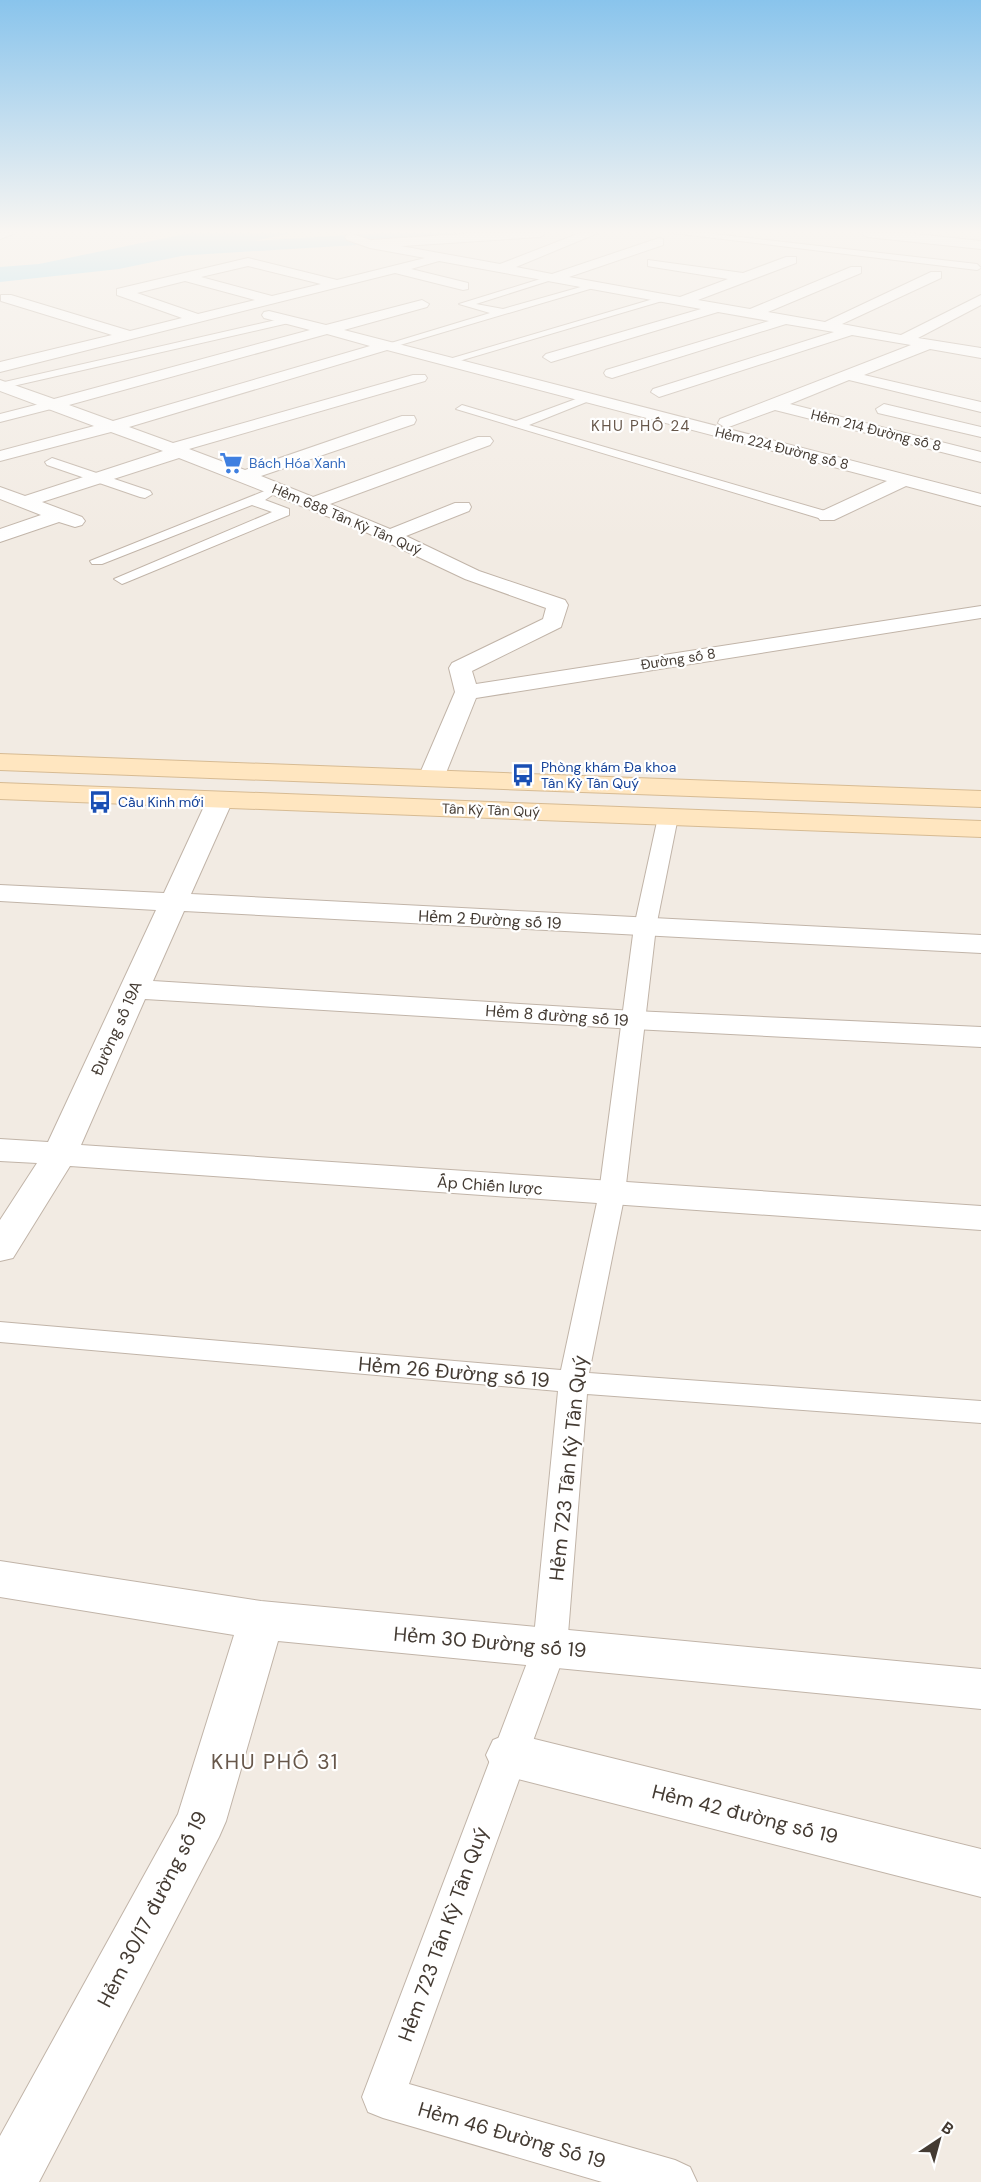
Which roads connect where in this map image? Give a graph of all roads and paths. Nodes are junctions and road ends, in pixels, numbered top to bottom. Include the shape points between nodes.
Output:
1 (130, 335) edge
2 (223, 335) edge
3 (316, 335) edge
4 (344, 335) edge
5 (426, 335) edge
6 (538, 335) edge
7 (627, 335) edge
8 (739, 335) edge
9 (838, 335) edge
10 (872, 335) edge
11 (912, 335) edge
12 (902, 340) junction
13 (928, 345) junction
14 (386, 346) junction
15 (981, 353) edge
16 (551, 357) dead end
17 (445, 362) junction
18 (612, 373) dead end
19 (846, 375) junction
20 (419, 378) dead end
21 (2, 384) edge
22 (807, 390) junction
23 (659, 392) dead end
24 (588, 399) junction
25 (842, 399) dead end
26 (771, 404) junction
27 (865, 404) dead end
28 (51, 405) junction
29 (981, 407) edge
30 (462, 409) dead end
31 (0, 418) edge
32 (408, 420) dead end
33 (726, 423) dead end
34 (516, 425) junction
35 (108, 427) junction
36 (981, 432) edge
37 (484, 441) dead end
38 (175, 451) junction
39 (0, 456) edge
40 (981, 457) edge
41 (52, 462) dead end
42 (244, 476) junction
43 (96, 479) junction
44 (905, 480) junction
45 (278, 490) junction
46 (146, 494) dead end
47 (2, 495) edge
48 (253, 500) junction
49 (981, 500) edge
50 (24, 502) junction
51 (312, 504) junction
52 (462, 507) dead end
53 (827, 516) joint
54 (0, 536) edge
55 (390, 536) junction
56 (97, 561) dead end
57 (122, 579) dead end
58 (981, 612) edge
59 (467, 692) junction
60 (0, 762) edge
61 (431, 778) junction
62 (0, 791) edge
63 (981, 799) edge
64 (220, 800) junction
65 (668, 817) junction
66 (981, 829) edge
67 (0, 893) edge
68 (172, 902) junction
69 (645, 927) junction
70 (981, 944) edge
71 (133, 988) junction
72 (634, 1020) junction
73 (981, 1037) edge
74 (0, 1150) edge
75 (59, 1156) junction
76 (612, 1193) junction
77 (981, 1218) edge
78 (0, 1249) edge
79 (0, 1332) edge
80 (573, 1382) junction
81 (981, 1412) edge
82 (0, 1579) edge
83 (261, 1620) junction
84 (550, 1647) junction
85 (981, 1689) edge
86 (510, 1755) junction
87 (981, 1873) edge
88 (383, 2097) joint
89 (7, 2182) edge
90 (675, 2182) edge

1 - 21 street
2 - 21 lane
3 - 28 street
4 - 14 street, Hẻm 224 Đường số 8
5 - 14 lane
6 - 17 lane
7 - 16 street
8 - 18 street
9 - 23 street
10 - 12 street
11 - 12 street
12 - 13 street
13 - 15 street
13 - 19 street
14 - 17 street, Hẻm 224 Đường số 8
14 - 35 street
17 - 24 street, Hẻm 224 Đường số 8
19 - 22 street
19 - 29 street
20 - 38 street
21 - 28 street, Hẻm 688 Tân Kỳ Tân Quý
22 - 25 street
22 - 26 street
24 - 34 lane
24 - 44 street, Hẻm 224 Đường số 8
26 - 33 street
26 - 40 street, Hẻm 214 Đường số 8
27 - 36 street
28 - 31 lane
28 - 35 street, Hẻm 688 Tân Kỳ Tân Quý
30 - 34 lane
32 - 42 street
34 - 53 lane
35 - 38 street, Hẻm 688 Tân Kỳ Tân Quý
35 - 39 street
37 - 51 street
38 - 42 street, Hẻm 688 Tân Kỳ Tân Quý
38 - 43 street
41 - 43 lane
42 - 45 street, Hẻm 688 Tân Kỳ Tân Quý
43 - 46 lane
43 - 50 street
44 - 49 street, Hẻm 224 Đường số 8
44 - 53 street
45 - 48 lane
45 - 51 street, Hẻm 688 Tân Kỳ Tân Quý
47 - 50 street
48 - 56 lane
48 - 57 lane via 284,512
50 - 54 street via 67,518
51 - 55 street, Hẻm 688 Tân Kỳ Tân Quý
52 - 55 street
55 - 59 street, Hẻm 688 Tân Kỳ Tân Quý via 472,575 556,605 553,622 460,668
58 - 59 street, Đường số 8
59 - 61 street
60 - 61 main road, Tân Kỳ Tân Quý
61 - 63 main road, Tân Kỳ Tân Quý
62 - 64 main road, Tân Kỳ Tân Quý
64 - 65 main road, Tân Kỳ Tân Quý
64 - 68 street, Đường số 19A
65 - 66 main road, Tân Kỳ Tân Quý
65 - 69 lane, Hẻm 723 Tân Kỳ Tân Quý
67 - 68 street, Hẻm 2 Đường số 19
68 - 69 street, Hẻm 2 Đường số 19
68 - 71 street, Đường số 19A
69 - 70 street, Hẻm 2 Đường số 19
69 - 72 lane, Hẻm 723 Tân Kỳ Tân Quý
71 - 72 street, Hẻm 8 đường số 19
71 - 75 street, Đường số 19A
72 - 73 street, Hẻm 8 đường số 19
72 - 76 lane, Hẻm 723 Tân Kỳ Tân Quý
74 - 75 street, Ấp Chiến lược
75 - 76 street, Ấp Chiến lược
75 - 78 street, Đường số 19A
76 - 77 street, Ấp Chiến lược
76 - 80 lane, Hẻm 723 Tân Kỳ Tân Quý
79 - 80 lane, Hẻm 26 Đường số 19
80 - 81 lane, Hẻm 26 Đường số 19
80 - 84 lane, Hẻm 723 Tân Kỳ Tân Quý
82 - 83 street, Hẻm 30 Đường số 19
83 - 84 street, Hẻm 30 Đường số 19
83 - 89 street, Hẻm 30/17 đường số 19 via 201,1821
84 - 85 street, Hẻm 30 Đường số 19
84 - 86 lane, Hẻm 723 Tân Kỳ Tân Quý
86 - 87 street, Hẻm 42 đường số 19
86 - 88 lane, Hẻm 723 Tân Kỳ Tân Quý
88 - 90 lane, Hẻm 46 Đường Số 19

